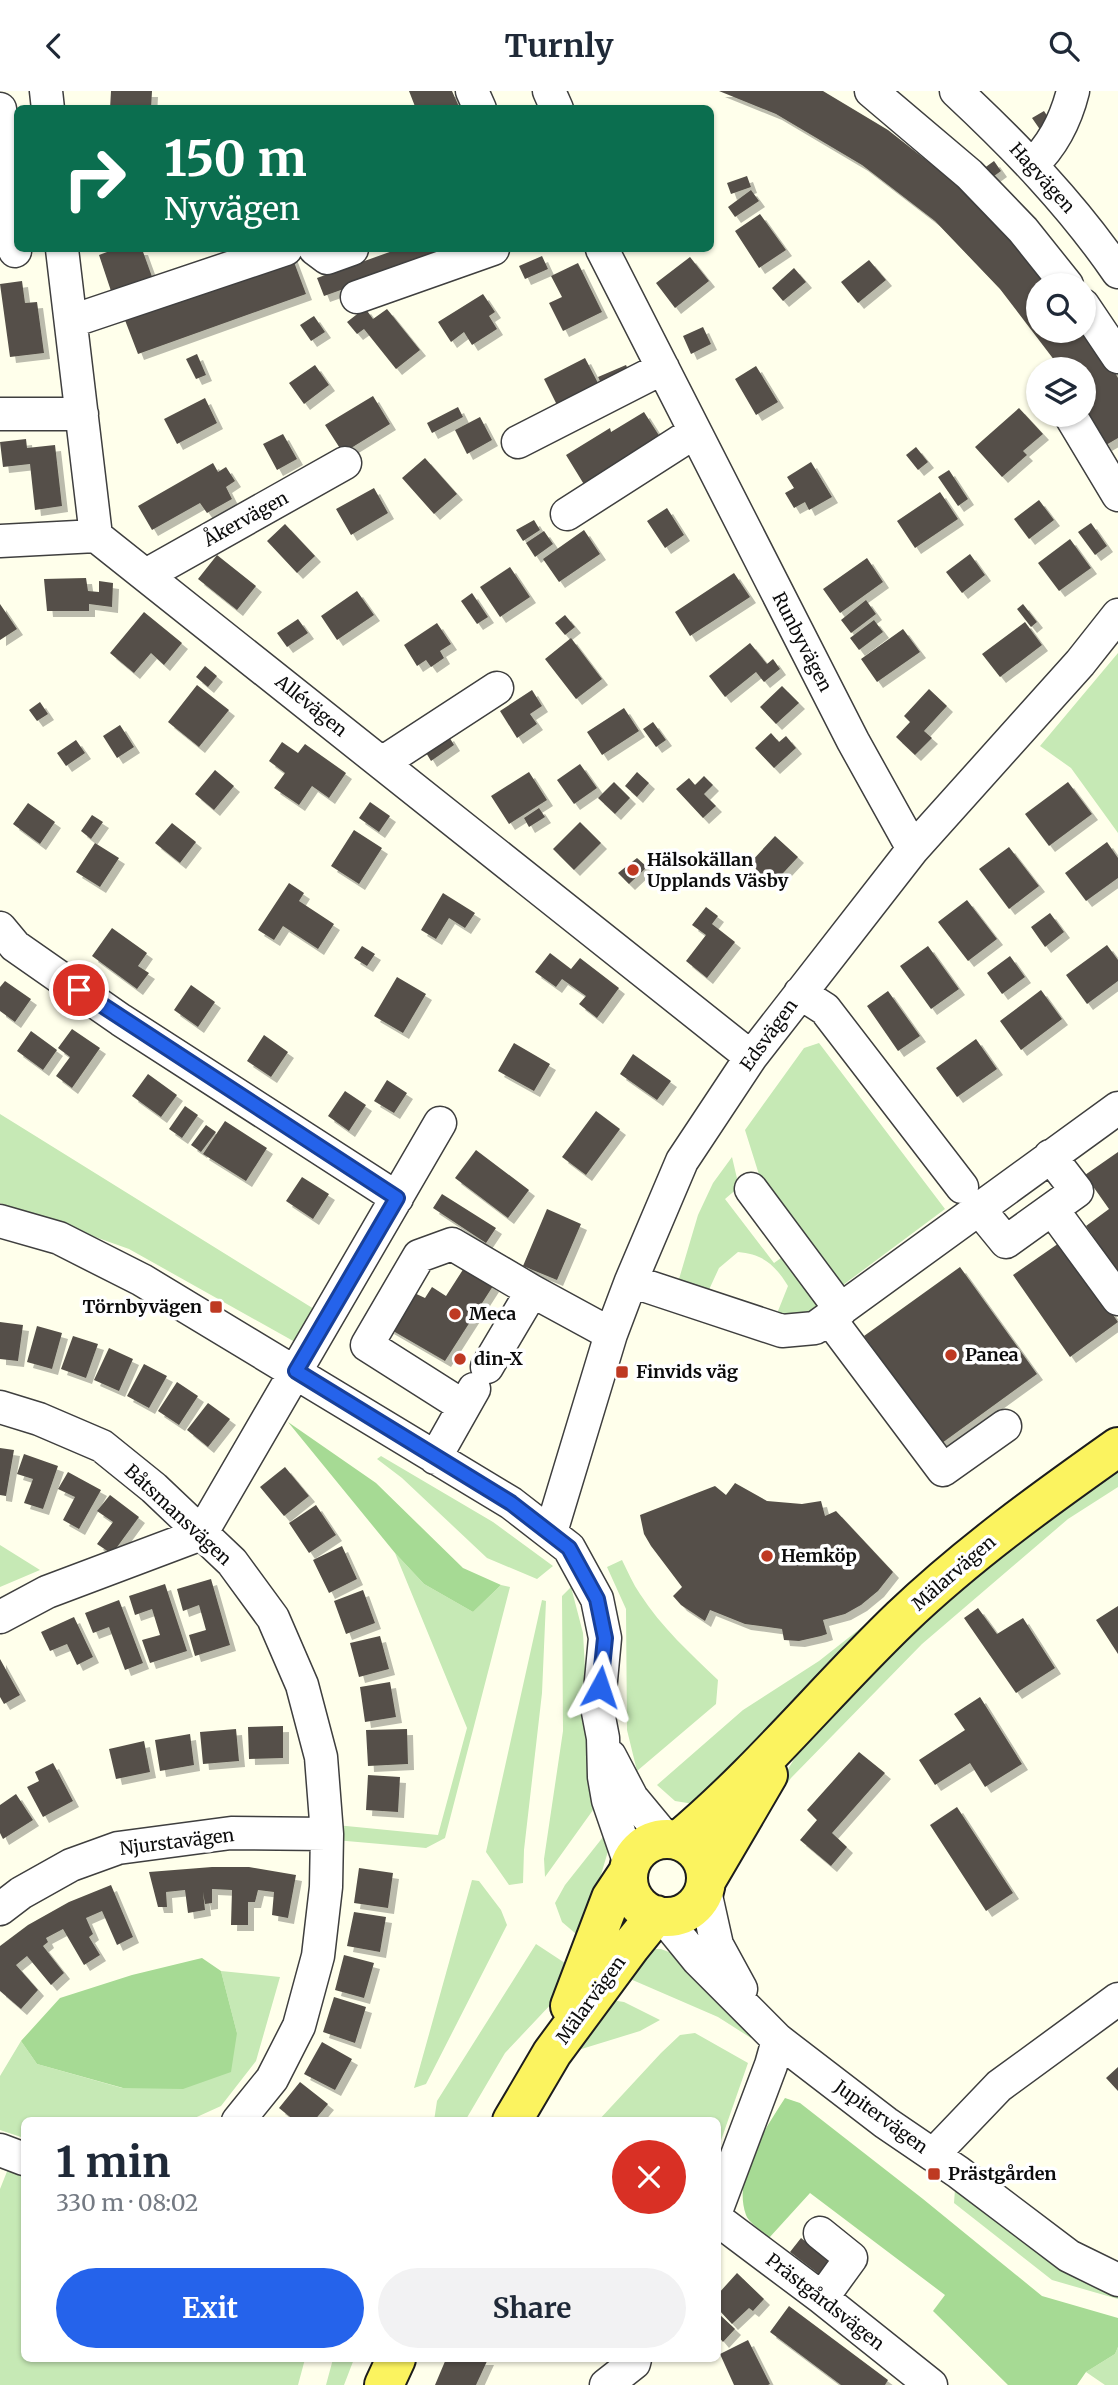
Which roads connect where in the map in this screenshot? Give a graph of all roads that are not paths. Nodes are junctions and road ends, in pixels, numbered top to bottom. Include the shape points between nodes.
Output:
1 (871, 91) edge
2 (956, 91) edge
3 (1073, 91) edge
4 (0, 109) edge
5 (1004, 136) junction
6 (1032, 165) junction
7 (969, 174) junction
8 (8, 251) edge
9 (62, 252) edge
10 (277, 252) edge
11 (319, 252) edge
12 (344, 252) edge
13 (484, 252) edge
14 (604, 252) edge
15 (1114, 259) edge
16 (1058, 273) edge
17 (356, 297) dead end
18 (72, 321) junction
19 (1096, 324) edge
20 (1118, 357) edge
21 (663, 368) junction
22 (0, 414) edge
23 (82, 414) junction
24 (1077, 427) edge
25 (695, 432) junction
26 (518, 442) dead end
27 (345, 463) dead end
28 (1118, 495) edge
29 (567, 515) dead end
30 (96, 536) junction
31 (0, 541) edge
32 (146, 575) junction
33 (1118, 615) edge
34 (497, 688) dead end
35 (382, 763) junction
36 (913, 849) junction
37 (0, 928) edge
38 (800, 993) junction
39 (751, 1057) junction
40 (1100, 1111) edge
41 (440, 1123) dead end
42 (1050, 1156) junction
43 (751, 1189) dead end
44 (397, 1198) junction
45 (970, 1198) junction
46 (1052, 1209) junction
47 (0, 1221) edge
48 (631, 1280) junction
49 (532, 1291) junction
50 (1118, 1299) edge
51 (835, 1314) junction
52 (611, 1335) junction
53 (296, 1371) junction
54 (475, 1386) junction
55 (0, 1407) edge
56 (1005, 1426) dead end
57 (1118, 1447) edge
58 (436, 1458) junction
59 (551, 1532) junction
60 (201, 1534) junction
61 (0, 1617) edge
62 (806, 1717) junction
63 (603, 1738) junction
64 (327, 1834) junction
65 (673, 1839) junction
66 (629, 1869) junction
67 (705, 1886) junction
68 (0, 1909) edge
69 (660, 1916) junction
70 (1118, 1999) edge
71 (755, 2015) junction
72 (778, 2040) junction
73 (552, 2053) junction
74 (241, 2117) edge
75 (514, 2117) edge
76 (0, 2150) edge
77 (933, 2155) junction
78 (21, 2158) edge
79 (721, 2198) edge
80 (721, 2222) edge
81 (820, 2233) dead end
82 (1118, 2280) edge
83 (822, 2298) junction
84 (395, 2362) edge
85 (634, 2362) edge
86 (384, 2385) edge
87 (606, 2385) edge
88 (931, 2385) edge

1 - 7 street
2 - 5 street, Hagvägen
3 - 6 street via 1068,113 1044,154
4 - 8 street
5 - 6 street, Hagvägen
5 - 7 street
6 - 15 street, Hagvägen
7 - 16 street
9 - 18 street
10 - 18 street
11 - 12 street via 327,258
13 - 17 street
14 - 21 street, Runbyvägen
18 - 23 street
19 - 20 street
21 - 25 street, Runbyvägen
21 - 26 street
22 - 23 street
23 - 30 street
24 - 28 street
25 - 29 street
25 - 36 street, Runbyvägen
27 - 32 street, Åkervägen
30 - 31 street
30 - 32 street, Allévägen
32 - 35 street, Allévägen
33 - 36 street, Edsvägen
34 - 35 street
35 - 39 street, Allévägen
36 - 38 street, Edsvägen
37 - 44 street via 15,946 121,1020
38 - 39 street, Edsvägen
38 - 45 street via 825,1009
39 - 48 street, Edsvägen via 682,1161
40 - 42 street
41 - 44 street
42 - 45 street
42 - 46 street via 1077,1191
43 - 51 street
44 - 53 street
45 - 46 street via 1006,1241
45 - 51 street
46 - 50 street
47 - 53 street via 59,1238
48 - 51 street via 782,1331 815,1328
48 - 52 street, Edsvägen
49 - 52 street
49 - 54 street
49 - 54 street via 452,1244 419,1256 367,1345
51 - 56 street via 943,1470
52 - 59 street, Edsvägen
53 - 58 street
53 - 60 street
54 - 58 street
55 - 60 street, Båtsmansvägen via 102,1446
57 - 62 main road, Mälarvägen via 1010,1524 912,1609
58 - 59 street
59 - 63 street via 569,1548 597,1599 605,1638 598,1711
60 - 61 street via 47,1592
60 - 64 street, Båtsmansvägen via 232,1562 273,1618 302,1685 321,1757
62 - 65 main road, Mälarvägen
62 - 67 main road, Mälarvägen via 751,1802
63 - 65 street via 632,1798
63 - 66 street via 608,1800
64 - 68 street, Njurstavägen via 231,1833 118,1848 71,1865
64 - 74 street, Båtsmansvägen via 318,1956 299,2026 272,2079
65 - 66 main road via 643,1847
65 - 67 main road via 694,1850 705,1870
66 - 69 main road via 628,1882 635,1898
66 - 73 main road, Mälarvägen via 611,1898
67 - 69 main road via 685,1911
67 - 71 street, Jupitervägen via 717,1945
69 - 71 street, Jupitervägen
69 - 73 main road, Mälarvägen via 631,1946
70 - 77 street via 999,2086
71 - 72 street, Jupitervägen
72 - 77 street, Jupitervägen
72 - 79 street
73 - 75 main road, Mälarvägen
76 - 78 street
77 - 82 street, Jupitervägen via 1069,2256
80 - 83 street, Prästgårdsvägen
81 - 83 street via 851,2258
83 - 88 street, Prästgårdsvägen
84 - 86 main road
85 - 87 street

